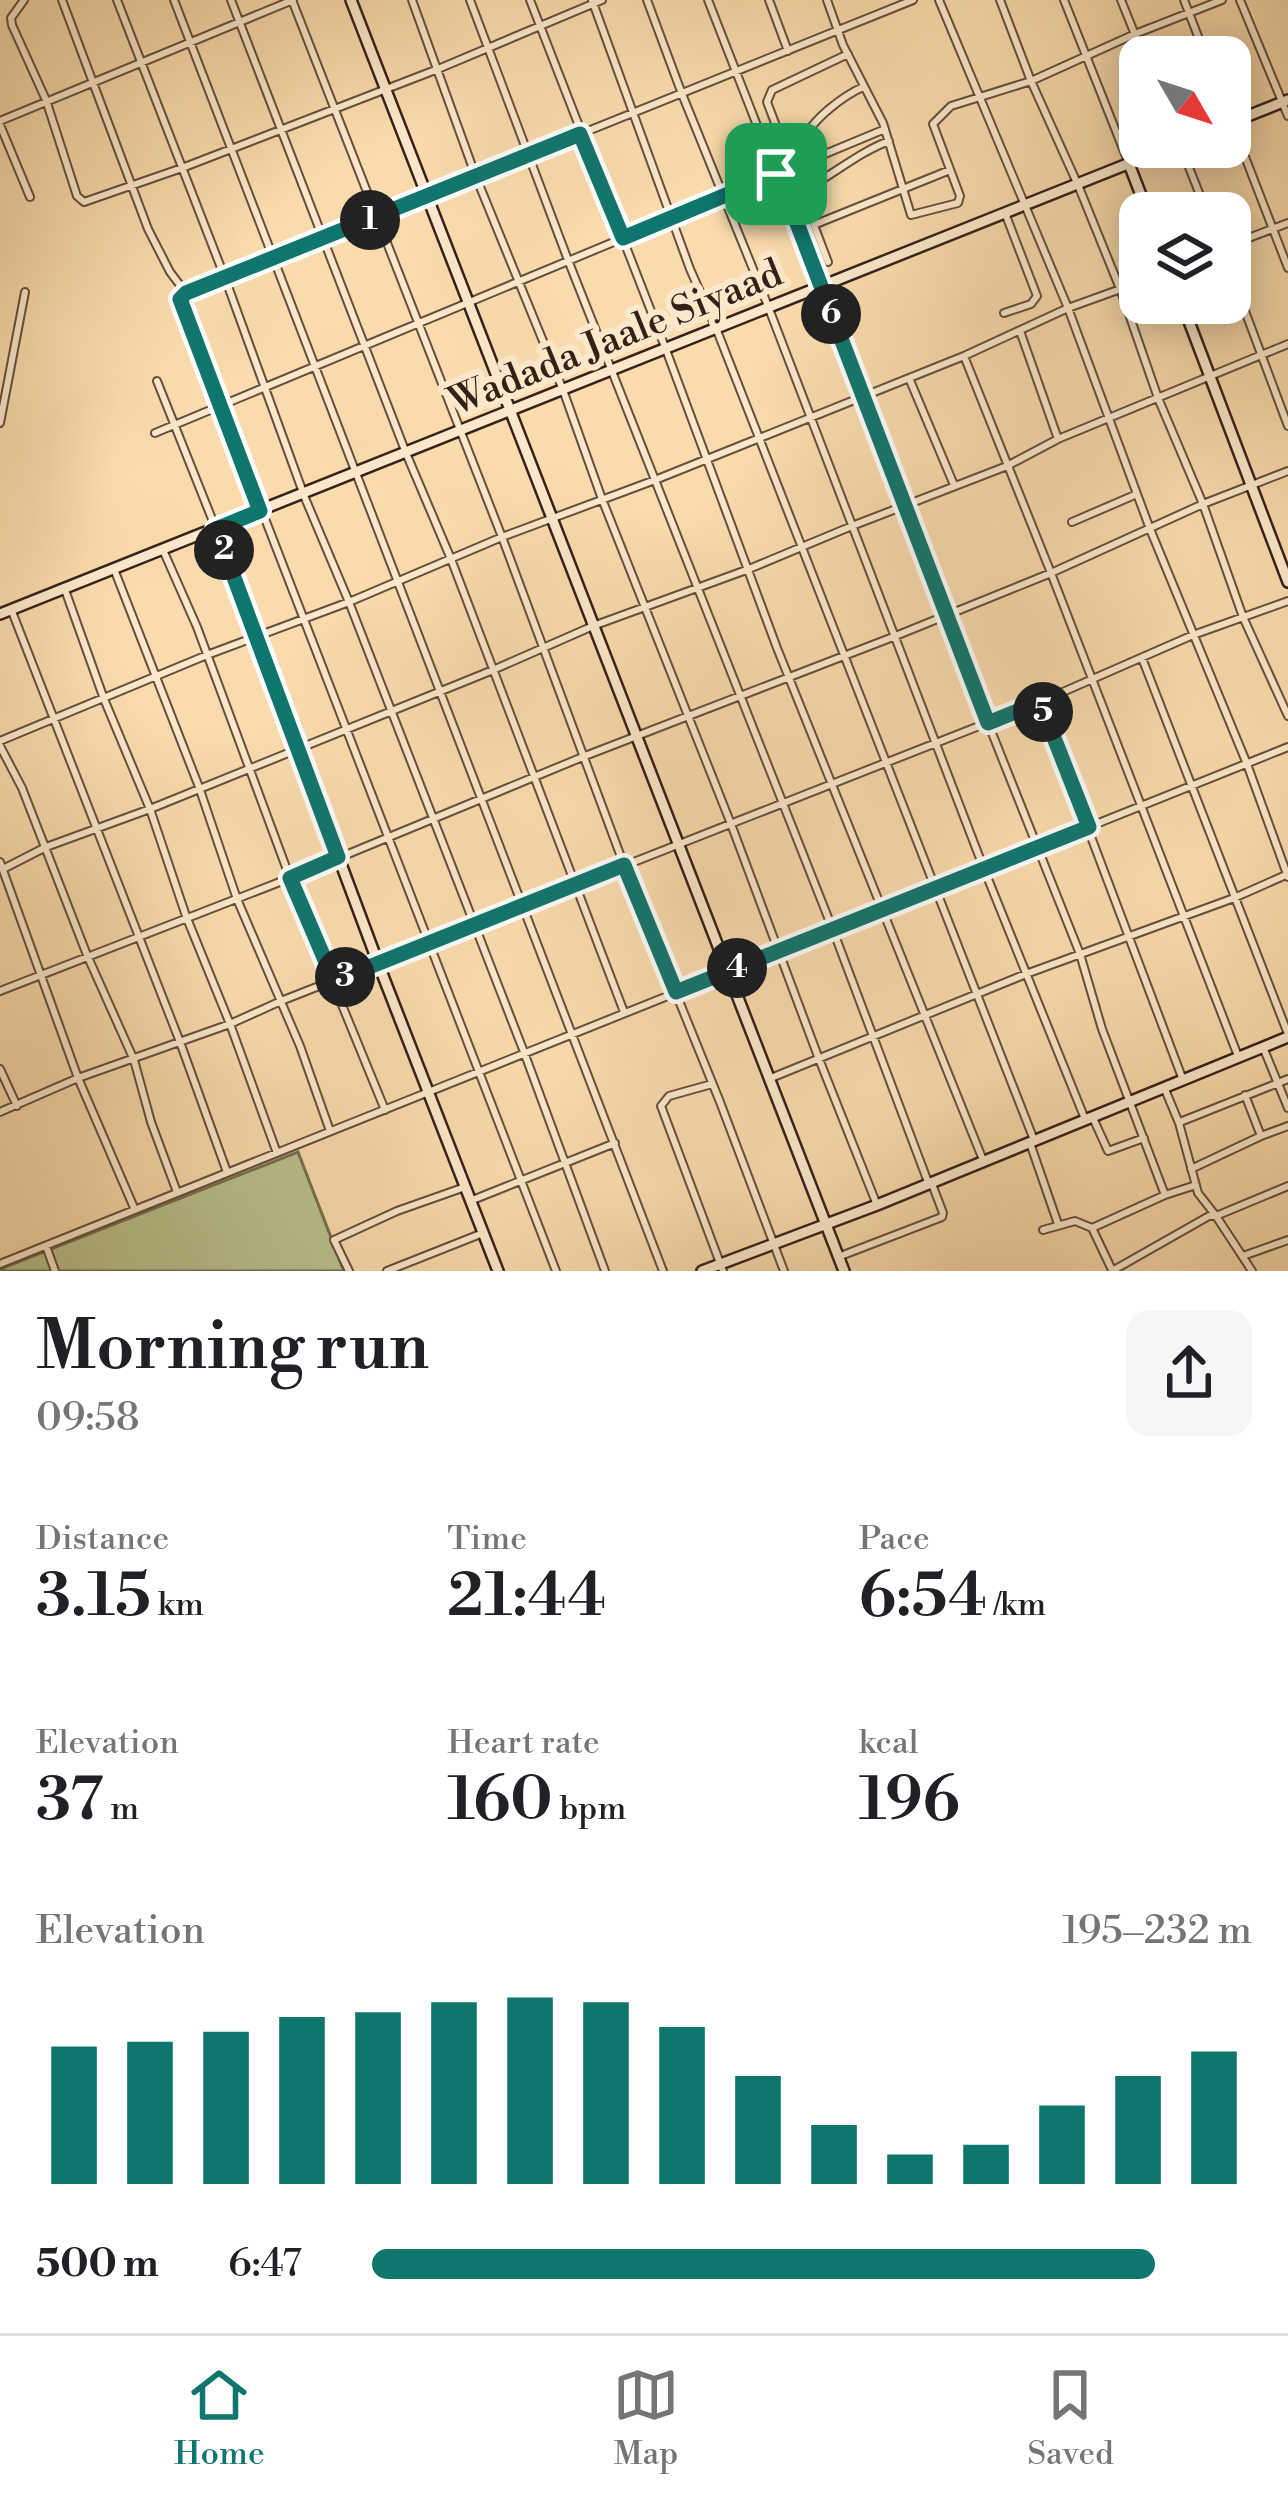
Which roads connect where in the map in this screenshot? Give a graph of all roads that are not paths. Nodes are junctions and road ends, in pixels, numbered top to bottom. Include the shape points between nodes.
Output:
1 (24, 0) edge
2 (62, 0) edge
3 (118, 0) edge
4 (174, 0) edge
5 (231, 0) edge
6 (293, 0) edge
7 (351, 0) edge
8 (412, 0) edge
9 (470, 0) edge
10 (530, 0) edge
11 (647, 0) edge
12 (709, 0) edge
13 (769, 0) edge
14 (827, 0) edge
15 (884, 0) edge
16 (913, 0) edge
17 (939, 0) edge
18 (1000, 0) edge
19 (1064, 0) edge
20 (1121, 0) edge
21 (1184, 0) edge
22 (1222, 0) edge
23 (1240, 0) edge
24 (596, 1) edge
25 (888, 10) junction
26 (1189, 13) junction
27 (240, 23) junction
28 (540, 25) junction
29 (839, 30) junction
30 (1135, 34) junction
31 (1198, 36) edge
32 (190, 43) junction
33 (488, 46) junction
34 (788, 51) junction
35 (848, 54) junction
36 (1085, 56) junction
37 (142, 62) junction
38 (438, 69) junction
39 (735, 72) junction
40 (1031, 81) junction
41 (92, 83) junction
42 (863, 87) junction
43 (385, 88) junction
44 (682, 94) junction
45 (979, 97) junction
46 (46, 100) junction
47 (1285, 101) edge
48 (336, 108) junction
49 (633, 113) junction
50 (1251, 114) edge
51 (1288, 116) edge
52 (0, 123) edge
53 (282, 129) junction
54 (884, 129) junction
55 (580, 134) junction
56 (1119, 139) edge
57 (889, 141) junction
58 (232, 148) junction
59 (530, 155) junction
60 (806, 161) junction
61 (793, 166) junction
62 (182, 168) junction
63 (1119, 168) edge
64 (1249, 168) edge
65 (950, 170) junction
66 (776, 174) junction
67 (476, 177) junction
68 (132, 185) junction
69 (1078, 185) junction
70 (904, 189) junction
71 (802, 191) junction
72 (428, 196) junction
73 (722, 196) junction
74 (30, 197) dead end
75 (1025, 206) junction
76 (1005, 214) junction
77 (672, 217) junction
78 (375, 218) junction
79 (1288, 223) edge
80 (816, 224) junction
81 (1273, 229) junction
82 (1251, 237) edge
83 (324, 238) junction
84 (623, 238) junction
85 (273, 259) junction
86 (568, 260) junction
87 (828, 262) dead end
88 (1288, 268) edge
89 (225, 278) junction
90 (518, 281) junction
91 (1119, 286) edge
92 (821, 287) junction
93 (26, 292) dead end
94 (1119, 292) edge
95 (186, 293) junction
96 (469, 302) junction
97 (769, 308) junction
98 (1068, 308) junction
99 (1004, 313) dead end
100 (417, 323) junction
101 (1132, 324) edge
102 (1190, 324) edge
103 (1249, 324) edge
104 (716, 328) junction
105 (1020, 331) junction
106 (1288, 344) edge
107 (364, 346) junction
108 (665, 347) junction
109 (1260, 355) junction
110 (964, 356) junction
111 (315, 366) junction
112 (612, 369) junction
113 (1210, 376) junction
114 (908, 378) junction
115 (157, 381) dead end
116 (265, 387) junction
117 (563, 390) junction
118 (863, 396) junction
119 (1158, 398) junction
120 (220, 406) junction
121 (511, 410) junction
122 (808, 416) junction
123 (1110, 419) junction
124 (0, 422) edge
125 (174, 425) junction
126 (1288, 426) edge
127 (459, 431) junction
128 (154, 433) dead end
129 (758, 438) junction
130 (1058, 439) junction
131 (406, 452) junction
132 (707, 458) junction
133 (1007, 466) junction
134 (1288, 471) edge
135 (357, 472) junction
136 (656, 480) junction
137 (954, 485) junction
138 (1250, 486) junction
139 (303, 493) junction
140 (1137, 494) junction
141 (602, 499) junction
142 (1203, 504) junction
143 (904, 505) junction
144 (260, 511) junction
145 (553, 518) junction
146 (1072, 522) dead end
147 (852, 526) junction
148 (216, 529) junction
149 (1150, 529) junction
150 (502, 537) junction
151 (801, 548) junction
152 (163, 550) junction
153 (452, 559) junction
154 (114, 569) junction
155 (749, 569) junction
156 (1051, 573) junction
157 (398, 581) junction
158 (1288, 582) edge
159 (64, 587) junction
160 (696, 588) junction
161 (1288, 601) edge
162 (349, 602) junction
163 (645, 608) junction
164 (6, 612) edge
165 (945, 615) junction
166 (1243, 617) junction
167 (302, 619) junction
168 (593, 626) junction
169 (1193, 635) junction
170 (255, 637) junction
171 (893, 637) junction
172 (541, 649) junction
173 (206, 655) junction
174 (844, 657) junction
175 (1142, 658) junction
176 (493, 670) junction
177 (788, 677) junction
178 (156, 678) junction
179 (1091, 680) junction
180 (441, 690) junction
181 (740, 696) junction
182 (104, 699) junction
183 (1040, 702) junction
184 (391, 711) junction
185 (688, 716) junction
186 (1288, 716) edge
187 (55, 717) junction
188 (988, 723) junction
189 (345, 729) junction
190 (636, 737) junction
191 (0, 743) edge
192 (935, 744) junction
193 (1288, 747) edge
194 (298, 749) junction
195 (585, 756) junction
196 (887, 763) junction
197 (1247, 764) junction
198 (248, 769) junction
199 (534, 779) junction
200 (833, 782) junction
201 (1191, 784) junction
202 (199, 787) junction
203 (484, 800) junction
204 (781, 803) junction
205 (1139, 806) junction
206 (150, 809) junction
207 (433, 819) junction
208 (731, 824) junction
209 (1089, 827) junction
210 (97, 829) junction
211 (387, 837) junction
212 (676, 845) junction
213 (46, 847) junction
214 (1037, 847) junction
215 (338, 857) junction
216 (624, 865) junction
217 (2, 866) edge
218 (984, 869) junction
219 (1288, 875) edge
220 (290, 878) junction
221 (576, 885) junction
222 (935, 888) junction
223 (237, 898) junction
224 (1234, 898) junction
225 (524, 905) junction
226 (883, 909) junction
227 (1182, 915) junction
228 (186, 916) junction
229 (475, 926) junction
230 (833, 930) junction
231 (1130, 934) junction
232 (138, 937) junction
233 (428, 944) junction
234 (779, 951) junction
235 (1080, 954) junction
236 (87, 955) junction
237 (378, 963) junction
238 (728, 972) junction
239 (40, 974) junction
240 (1026, 974) junction
241 (334, 981) junction
242 (0, 991) edge
243 (676, 992) junction
244 (978, 993) junction
245 (281, 1001) junction
246 (624, 1012) junction
247 (926, 1015) junction
248 (230, 1024) junction
249 (573, 1032) junction
250 (1288, 1036) edge
251 (874, 1037) junction
252 (180, 1042) junction
253 (1263, 1047) junction
254 (524, 1052) junction
255 (1238, 1056) junction
256 (819, 1059) junction
257 (134, 1060) junction
258 (0, 1069) edge
259 (478, 1072) junction
260 (78, 1078) junction
261 (771, 1078) junction
262 (1288, 1079) edge
263 (1183, 1080) junction
264 (712, 1084) junction
265 (1278, 1084) junction
266 (1164, 1088) junction
267 (428, 1093) junction
268 (1245, 1095) junction
269 (1130, 1100) junction
270 (17, 1106) junction
271 (1288, 1108) edge
272 (385, 1110) junction
273 (0, 1112) edge
274 (1089, 1118) junction
275 (1179, 1123) junction
276 (1288, 1126) edge
277 (331, 1132) junction
278 (1262, 1136) junction
279 (1144, 1138) junction
280 (1032, 1141) junction
281 (615, 1143) junction
282 (277, 1154) junction
283 (983, 1160) junction
284 (564, 1163) junction
285 (1191, 1168) junction
286 (227, 1173) junction
287 (930, 1182) junction
288 (520, 1183) junction
289 (1196, 1185) junction
290 (1288, 1186) edge
291 (465, 1187) junction
292 (177, 1192) junction
293 (1165, 1195) junction
294 (470, 1201) junction
295 (877, 1205) junction
296 (135, 1210) junction
297 (1216, 1216) junction
298 (825, 1224) junction
299 (1058, 1224) junction
300 (1092, 1228) junction
301 (1043, 1230) dead end
302 (483, 1233) junction
303 (1288, 1240) edge
304 (774, 1243) junction
305 (46, 1246) junction
306 (1243, 1256) junction
307 (838, 1257) junction
308 (0, 1264) edge
309 (722, 1268) edge
310 (55, 1271) edge
311 (349, 1271) edge
312 (387, 1271) edge
313 (498, 1271) edge
314 (556, 1271) edge
315 (605, 1271) edge
316 (663, 1271) edge
317 (702, 1271) edge
318 (784, 1271) edge
319 (844, 1271) edge
320 (1112, 1271) edge
321 (1252, 1271) edge

1 - 46 street via 12,25
2 - 41 street
3 - 37 street
4 - 32 street
5 - 27 street
6 - 27 street
6 - 48 street
7 - 43 street
8 - 38 street
9 - 33 street
10 - 28 street
11 - 44 street
12 - 39 street
13 - 34 street
14 - 29 street
15 - 25 street
16 - 25 street
17 - 45 street
18 - 40 street
19 - 36 street
20 - 30 street
21 - 26 street
22 - 26 street
23 - 47 street
24 - 28 street
24 - 49 street
25 - 29 street
26 - 30 street
26 - 31 street
27 - 32 street
27 - 53 street
28 - 33 street
28 - 55 street
29 - 34 street
29 - 35 street
30 - 36 street
32 - 37 street
32 - 58 street
33 - 38 street
33 - 59 street
34 - 39 street
35 - 42 street
35 - 61 street via 768,95
36 - 40 street
36 - 56 street
37 - 41 street
37 - 62 street
38 - 43 street
38 - 67 street
39 - 44 street
39 - 66 street
40 - 45 street
40 - 69 street
41 - 46 street
41 - 68 street
42 - 54 street
42 - 60 street via 817,123 804,140
43 - 48 street
43 - 72 street
44 - 49 street
44 - 73 street
45 - 65 street via 951,106 933,124
45 - 75 street
46 - 52 street
46 - 68 street via 78,199
47 - 50 street
47 - 51 street
48 - 53 street
48 - 78 street
49 - 55 street
49 - 77 street
52 - 74 street
53 - 58 street
53 - 83 street
54 - 57 street
54 - 60 street
55 - 59 street
55 - 84 street
57 - 70 street
57 - 71 street
58 - 62 street
58 - 85 street
59 - 67 street
59 - 86 street
60 - 61 street
61 - 66 street
61 - 71 street
62 - 68 street
62 - 89 street
63 - 69 street, Wadada Jaale Siyaad
64 - 81 street
65 - 70 street
65 - 70 street via 958,202 911,215
66 - 73 street
66 - 92 street
67 - 72 street
67 - 90 street
68 - 95 street
69 - 75 street, Wadada Jaale Siyaad
69 - 91 street
70 - 80 street
71 - 80 street
72 - 78 street
72 - 96 street
73 - 77 street
73 - 97 street
75 - 76 street, Wadada Jaale Siyaad
75 - 98 street
76 - 92 street, Wadada Jaale Siyaad
76 - 99 street via 1037,296
77 - 84 street
77 - 104 street
78 - 83 street
78 - 100 street
79 - 81 street
80 - 87 street
81 - 82 street
81 - 88 street
83 - 85 street
83 - 107 street
84 - 86 street
84 - 108 street
85 - 89 street
85 - 111 street
86 - 90 street
86 - 112 street
89 - 95 street
89 - 116 street
90 - 96 street
90 - 117 street
92 - 97 street, Wadada Jaale Siyaad
92 - 118 street
93 - 124 street
94 - 98 street
95 - 120 street via 180,299
96 - 100 street
96 - 121 street
97 - 104 street, Wadada Jaale Siyaad
97 - 122 street
98 - 105 street
98 - 123 street
100 - 107 street
100 - 127 street
101 - 119 street
102 - 113 street
103 - 109 street
104 - 108 street, Wadada Jaale Siyaad
104 - 129 street
105 - 110 street
105 - 130 street
106 - 109 street
107 - 111 street
107 - 131 street
108 - 112 street, Wadada Jaale Siyaad
108 - 132 street
109 - 113 street
109 - 126 street
110 - 114 street
110 - 133 street
111 - 116 street
111 - 135 street
112 - 117 street, Wadada Jaale Siyaad
112 - 136 street
113 - 119 street
113 - 138 street
114 - 118 street
114 - 137 street
115 - 125 street
116 - 120 street
116 - 139 street
117 - 121 street, Wadada Jaale Siyaad
117 - 141 street
118 - 122 street
118 - 143 street
119 - 123 street
119 - 142 street
120 - 125 street
120 - 144 street
121 - 127 street, Wadada Jaale Siyaad
121 - 145 street
122 - 129 street
122 - 147 street
123 - 130 street
123 - 140 street
125 - 128 street
125 - 148 street
127 - 131 street, Wadada Jaale Siyaad
127 - 150 street
129 - 132 street
129 - 151 street
130 - 133 street
131 - 135 street, Wadada Jaale Siyaad
131 - 153 street
132 - 136 street
132 - 155 street
133 - 137 street
133 - 156 street
134 - 138 street
135 - 139 street, Wadada Jaale Siyaad
135 - 157 street
136 - 141 street
136 - 160 street
137 - 143 street
138 - 142 street
138 - 158 street
139 - 144 street, Wadada Jaale Siyaad
139 - 162 street
140 - 146 street
140 - 149 street
141 - 145 street
141 - 163 street
142 - 149 street
142 - 166 street
143 - 147 street
143 - 165 street
144 - 148 street, Wadada Jaale Siyaad
144 - 167 street
145 - 150 street
145 - 168 street
147 - 151 street
147 - 171 street
148 - 152 street, Wadada Jaale Siyaad
148 - 170 street
149 - 156 street
149 - 169 street
150 - 153 street
150 - 172 street
151 - 155 street
151 - 174 street
152 - 154 street, Wadada Jaale Siyaad
152 - 173 street
153 - 157 street
153 - 176 street
154 - 159 street, Wadada Jaale Siyaad
154 - 178 street
155 - 160 street
155 - 177 street
156 - 165 street
156 - 179 street
157 - 162 street
157 - 180 street
159 - 164 street, Wadada Jaale Siyaad
159 - 182 street
160 - 163 street
160 - 181 street
161 - 166 street
162 - 167 street
162 - 184 street
163 - 168 street
163 - 185 street
164 - 187 street
165 - 171 street
165 - 188 street
166 - 169 street
166 - 186 street
167 - 170 street
167 - 189 street
168 - 172 street
168 - 190 street
169 - 175 street
169 - 197 street
170 - 173 street
170 - 194 street
171 - 174 street
171 - 192 street
172 - 176 street
172 - 195 street
173 - 178 street
173 - 198 street
174 - 177 street
174 - 196 street
175 - 179 street
175 - 201 street
176 - 180 street
176 - 199 street
177 - 181 street
177 - 200 street
178 - 182 street
178 - 202 street
179 - 183 street
179 - 205 street
180 - 184 street
180 - 203 street
181 - 185 street
181 - 204 street
182 - 187 street
182 - 206 street
183 - 188 street
183 - 209 street
184 - 189 street
184 - 207 street
185 - 190 street
185 - 208 street
187 - 191 street
187 - 210 street
188 - 192 street
188 - 214 street
189 - 194 street
189 - 211 street
190 - 195 street
190 - 212 street
191 - 213 street
192 - 196 street
192 - 218 street
193 - 197 street
194 - 198 street
194 - 215 street
195 - 199 street
195 - 216 street
196 - 200 street
196 - 222 street
197 - 201 street
197 - 219 street
198 - 202 street
198 - 220 street
199 - 203 street
199 - 221 street
200 - 204 street
200 - 226 street
201 - 205 street
201 - 224 street
202 - 206 street
202 - 223 street
203 - 207 street
203 - 225 street
204 - 208 street
204 - 230 street
205 - 209 street
205 - 227 street
206 - 210 street
206 - 228 street
207 - 211 street
207 - 229 street
208 - 212 street
208 - 234 street
209 - 214 street
209 - 231 street
210 - 213 street
210 - 232 street
211 - 215 street
211 - 233 street
212 - 216 street
212 - 238 street
213 - 217 street
213 - 236 street
214 - 218 street
214 - 235 street
215 - 220 street
215 - 237 street
216 - 221 street
216 - 243 street
217 - 239 street
218 - 222 street
218 - 240 street
219 - 224 street
220 - 223 street
220 - 241 street
221 - 225 street
221 - 246 street
222 - 226 street
222 - 244 street
223 - 228 street
223 - 245 street
224 - 227 street
224 - 250 street
225 - 229 street
225 - 249 street
226 - 230 street
226 - 247 street
227 - 231 street
227 - 255 street
228 - 232 street
228 - 248 street
229 - 233 street
229 - 254 street
230 - 234 street
230 - 251 street
231 - 235 street
231 - 263 street
232 - 236 street
232 - 252 street
233 - 237 street
233 - 259 street
234 - 238 street
234 - 256 street
235 - 240 street
235 - 269 street
236 - 239 street
236 - 257 street
237 - 241 street
237 - 267 street
238 - 243 street
238 - 261 street
239 - 242 street
239 - 260 street
240 - 244 street
240 - 274 street
241 - 245 street
241 - 272 street
243 - 246 street
243 - 264 street
244 - 247 street
244 - 280 street
245 - 248 street
245 - 277 street
246 - 249 street
247 - 251 street
247 - 283 street
248 - 252 street
248 - 282 street
249 - 254 street
249 - 281 street
250 - 253 street
251 - 256 street
251 - 287 street
252 - 257 street
252 - 286 street
253 - 255 street
253 - 265 street
254 - 259 street
254 - 284 street
255 - 263 street
256 - 261 street
256 - 295 street
257 - 260 street
257 - 292 street
258 - 270 street
259 - 267 street
259 - 288 street
260 - 270 street
260 - 296 street
261 - 298 street
262 - 265 street
263 - 266 street
264 - 304 street
264 - 309 street via 669,1096 661,1106
265 - 268 street
265 - 271 street
266 - 269 street
266 - 275 street
267 - 272 street
267 - 291 street
268 - 275 street
268 - 278 street
269 - 274 street
269 - 279 street
270 - 273 street
272 - 277 street
274 - 279 street via 1108,1151
274 - 280 street
275 - 285 street
276 - 278 street
277 - 282 street
278 - 285 street
279 - 293 street
280 - 283 street
280 - 299 street
281 - 284 street
281 - 316 street
282 - 286 street
283 - 287 street
284 - 288 street
284 - 315 street
285 - 289 street
286 - 292 street
287 - 295 street
287 - 307 street via 941,1217
288 - 294 street
288 - 314 street
289 - 293 street
289 - 297 street
290 - 297 street
291 - 294 street
291 - 311 street via 334,1240
292 - 296 street
293 - 300 street
294 - 302 street
295 - 298 street
296 - 305 street
297 - 306 street
297 - 320 street
298 - 304 street
298 - 307 street
299 - 300 street
299 - 301 street
300 - 320 street
302 - 312 street
302 - 313 street
303 - 306 street
304 - 309 street
304 - 318 street
305 - 308 street
305 - 310 street
306 - 321 street
307 - 319 street
309 - 317 street

